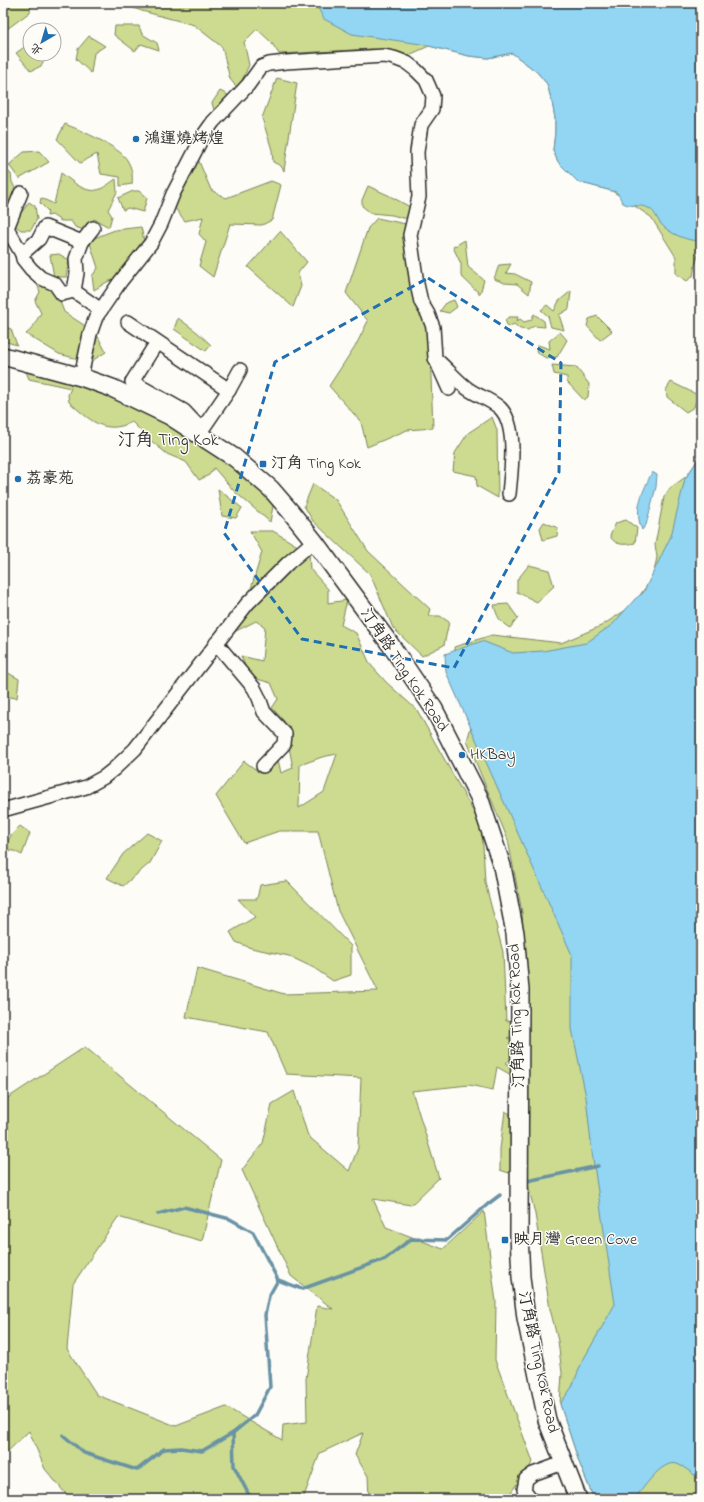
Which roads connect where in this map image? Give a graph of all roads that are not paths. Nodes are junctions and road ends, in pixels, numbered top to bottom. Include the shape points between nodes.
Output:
1 (21, 193) dead end
2 (5, 225) edge
3 (93, 228) dead end
4 (82, 242) junction
5 (22, 254) junction
6 (74, 291) junction
7 (101, 310) junction
8 (128, 322) dead end
9 (158, 342) junction
10 (3, 356) edge
11 (435, 358) junction
12 (240, 370) dead end
13 (81, 377) junction
14 (448, 389) dead end
15 (229, 390) junction
16 (200, 432) junction
17 (508, 494) dead end
18 (314, 541) junction
19 (216, 643) junction
20 (263, 766) dead end
21 (3, 810) edge
22 (563, 1463) junction
23 (531, 1499) edge
24 (578, 1499) edge

1 - 2 street
2 - 5 street
3 - 4 street
4 - 5 street via 45,227 39,239
4 - 6 street via 76,259
5 - 6 street via 31,269 55,284 62,294
6 - 7 street
7 - 11 street via 151,243 203,136 261,68 269,64 286,62 384,56 406,63 416,70 426,80 433,96 432,109 422,125 417,152 419,197 410,235 421,302 433,327
7 - 13 street via 90,334
8 - 9 street
9 - 15 street
9 - 16 street via 132,382 184,411
10 - 13 main road, 汀角路 Ting Kok Road
11 - 14 street
11 - 17 street via 467,389 499,408 506,417 512,457
12 - 15 street
13 - 16 main road, 汀角路 Ting Kok Road via 112,388
15 - 16 street
16 - 18 main road, 汀角路 Ting Kok Road via 271,489
18 - 19 street via 247,604
18 - 22 main road, 汀角路 Ting Kok Road via 434,709 479,797 502,866 515,933 520,990 519,1201 522,1284 526,1318 547,1420
19 - 20 street via 254,688 264,712 285,734 284,744
19 - 21 street via 135,749 114,769 86,787
22 - 23 street via 526,1479 524,1490
22 - 24 main road, 汀角路 Ting Kok Road

